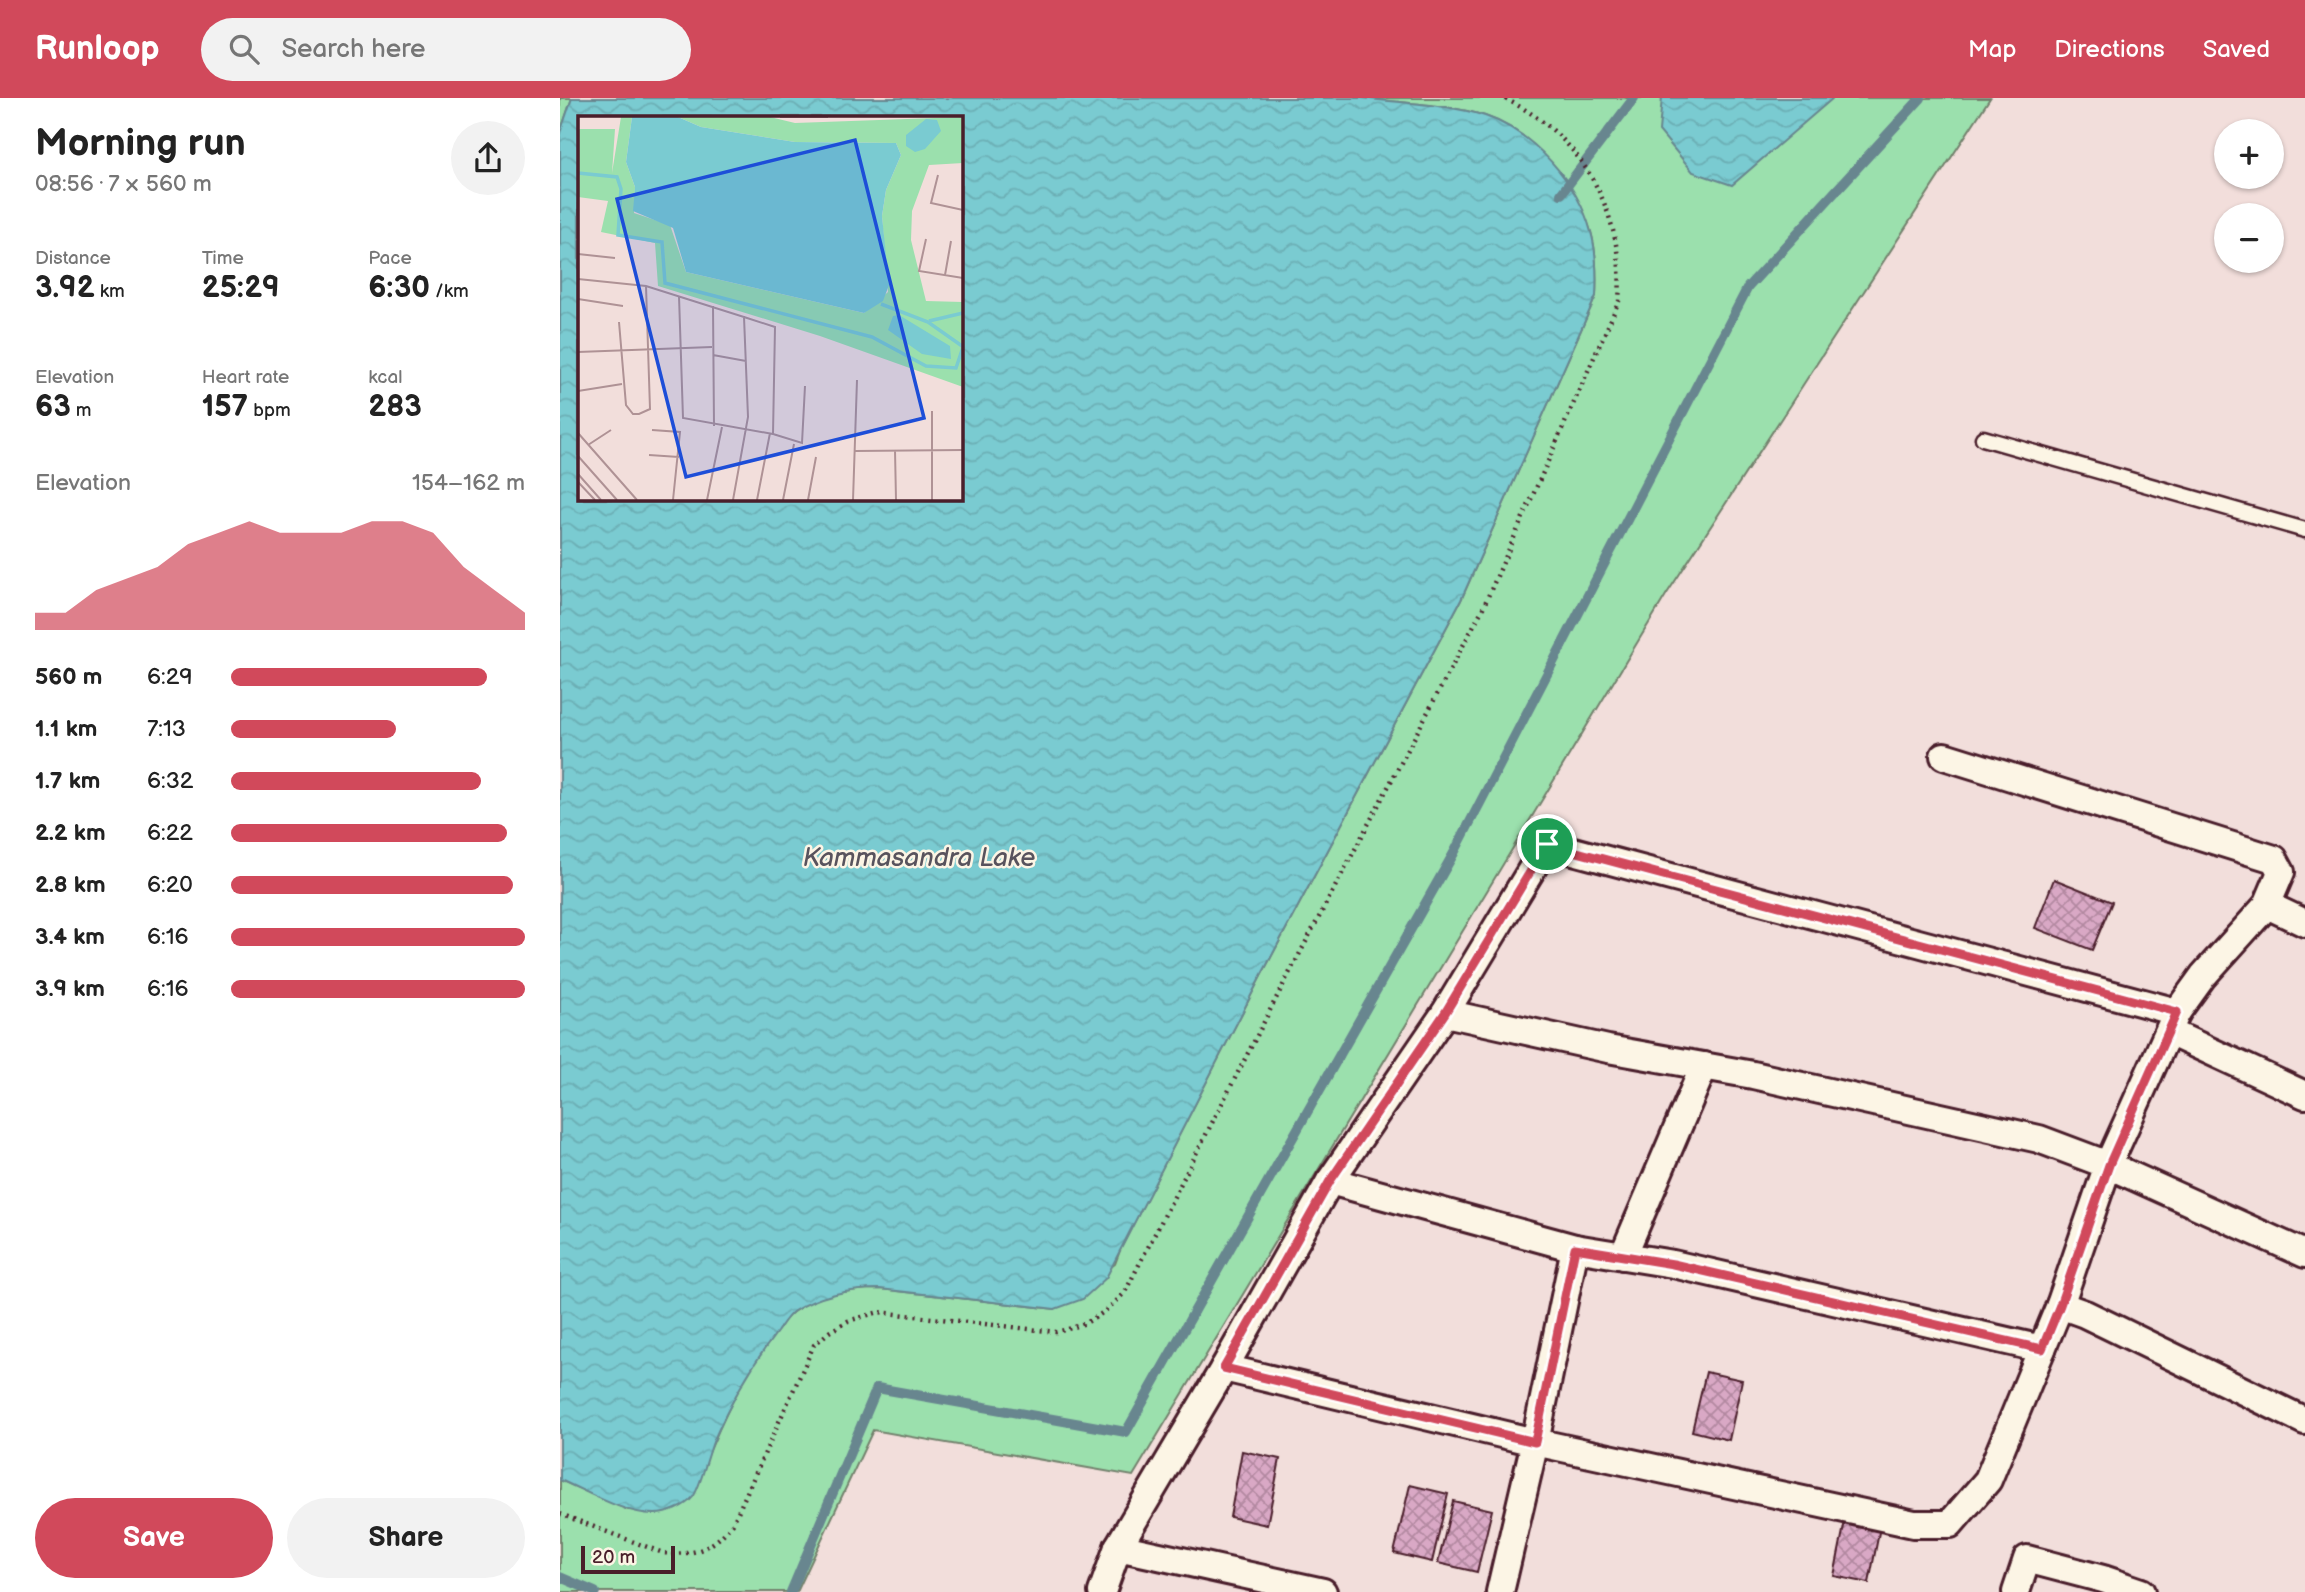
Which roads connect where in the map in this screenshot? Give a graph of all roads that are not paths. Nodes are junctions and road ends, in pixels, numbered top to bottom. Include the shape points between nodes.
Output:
1 (1983, 438) dead end
2 (2305, 530) edge
3 (1944, 756) dead end
4 (2267, 905) junction
5 (2305, 923) edge
6 (1445, 1013) junction
7 (2173, 1022) junction
8 (1704, 1066) junction
9 (2305, 1095) edge
10 (2109, 1165) junction
11 (1330, 1181) junction
12 (1575, 1248) junction
13 (2305, 1254) edge
14 (1623, 1256) junction
15 (2060, 1305) junction
16 (2042, 1349) junction
17 (1224, 1368) junction
18 (2305, 1421) edge
19 (1535, 1442) junction
20 (1118, 1547) junction
21 (1102, 1592) edge
22 (1323, 1592) edge
23 (1500, 1592) edge
24 (2016, 1592) edge
25 (2141, 1592) edge

1 - 2 lane
3 - 4 street via 2274,859 2281,873
4 - 5 street
4 - 7 street via 2203,976
6 - 7 street via 1547,844
6 - 8 street
6 - 11 street
7 - 9 street
7 - 10 street
8 - 10 street via 2039,1139
8 - 14 street
10 - 13 street
10 - 15 street
11 - 12 street
11 - 17 street
12 - 14 street
12 - 19 street
14 - 16 street
15 - 16 street
15 - 18 street
16 - 19 street via 1988,1480 1950,1524 1914,1524
17 - 19 street
17 - 20 street
19 - 23 street
20 - 21 street
20 - 22 street
24 - 25 street via 2027,1559

